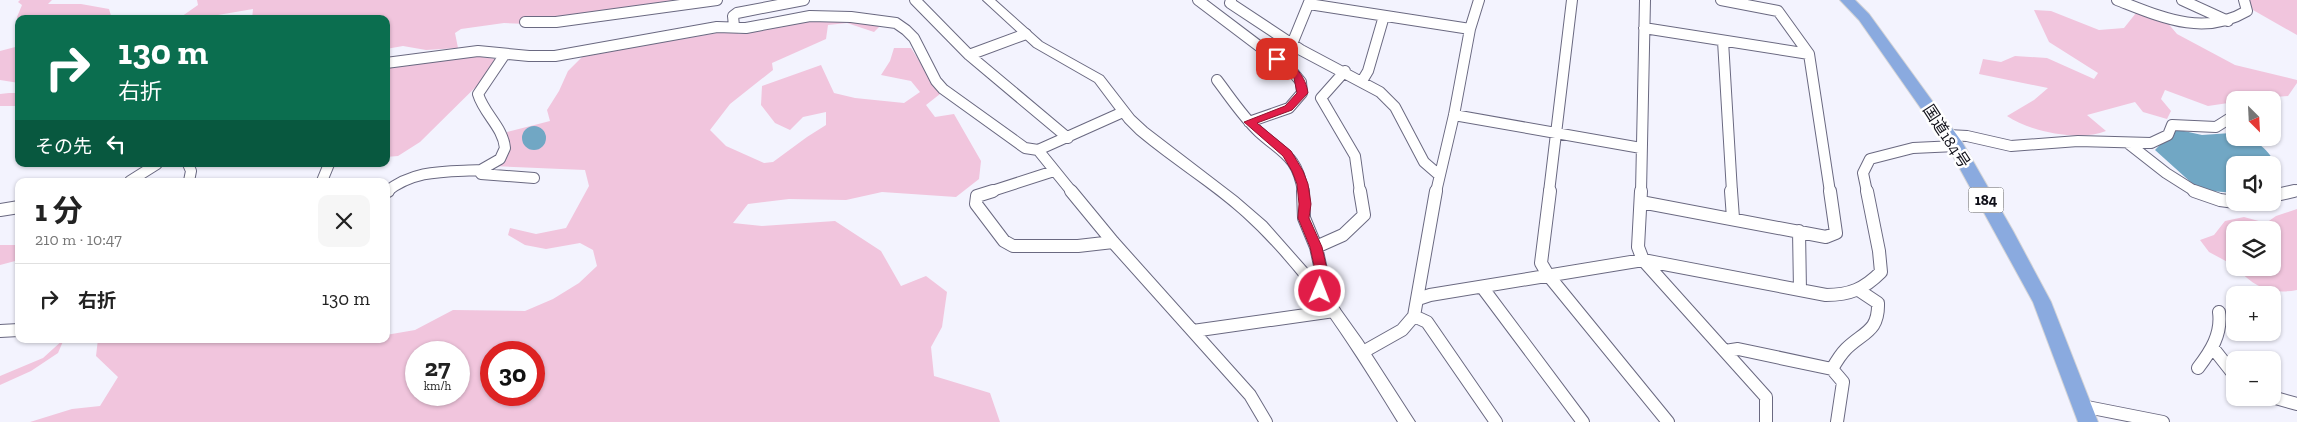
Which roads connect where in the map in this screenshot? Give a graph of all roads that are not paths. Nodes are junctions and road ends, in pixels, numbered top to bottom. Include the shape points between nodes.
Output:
1 (717, 0) edge
2 (804, 0) edge
3 (915, 0) edge
4 (989, 0) edge
5 (1198, 0) edge
6 (1231, 0) edge
7 (1479, 0) edge
8 (1572, 0) edge
9 (1645, 0) edge
10 (1721, 0) edge
11 (1847, 0) edge
12 (2117, 0) edge
13 (2182, 0) edge
14 (2244, 0) edge
15 (1309, 2) edge
16 (1384, 16) junction
17 (2228, 21) junction
18 (525, 22) dead end
19 (734, 26) junction
20 (1644, 28) junction
21 (1470, 29) junction
22 (1026, 34) junction
23 (1723, 41) junction
24 (1292, 44) junction
25 (505, 54) junction
26 (1809, 54) junction
27 (969, 55) junction
28 (390, 62) edge
29 (1345, 71) junction
30 (1217, 80) dead end
31 (1362, 81) junction
32 (1123, 112) junction
33 (1454, 115) junction
34 (2226, 121) edge
35 (1250, 122) junction
36 (1555, 132) junction
37 (1068, 138) junction
38 (1952, 141) junction
39 (2130, 144) junction
40 (1641, 148) junction
41 (1038, 150) junction
42 (151, 167) edge
43 (480, 170) junction
44 (1054, 171) junction
45 (1439, 175) junction
46 (135, 178) edge
47 (534, 178) dead end
48 (390, 189) edge
49 (2297, 190) edge
50 (2281, 194) edge
51 (2226, 201) edge
52 (1641, 202) junction
53 (15, 208) edge
54 (0, 210) edge
55 (1734, 218) junction
56 (1799, 231) junction
57 (1113, 242) junction
58 (1316, 247) junction
59 (1643, 260) junction
60 (1548, 275) junction
61 (1482, 287) junction
62 (1800, 290) junction
63 (1320, 291) junction
64 (1860, 291) junction
65 (1418, 299) junction
66 (1334, 311) junction
67 (2218, 312) dead end
68 (1414, 316) junction
69 (15, 330) edge
70 (0, 331) edge
71 (1192, 331) junction
72 (2213, 348) junction
73 (1725, 351) junction
74 (1363, 352) junction
75 (2226, 365) edge
76 (2198, 368) dead end
77 (1832, 369) junction
78 (2281, 400) edge
79 (2297, 404) edge
80 (2085, 414) edge
81 (1266, 422) edge
82 (1407, 422) edge
83 (1496, 422) edge
84 (1583, 422) edge
85 (1668, 422) edge
86 (1766, 422) edge
87 (1837, 422) edge
88 (2163, 422) edge

1 - 18 street via 556,22
2 - 19 street via 737,13 732,16
3 - 27 street
4 - 22 street
5 - 35 street via 1292,71 1301,82 1302,93 1289,108
6 - 24 street via 1230,3
7 - 21 street
8 - 36 street
9 - 20 street
10 - 26 street via 1778,11
11 - 38 highway, 国道184号 / 184 via 1864,17
12 - 17 street via 2191,23
13 - 17 street
14 - 17 street via 2247,11
15 - 16 street
15 - 24 street
16 - 21 street
16 - 31 street
19 - 25 street via 555,56
19 - 41 street via 746,28 810,16 896,23 914,38 936,81 943,88 1025,148
20 - 23 street
20 - 40 street
21 - 33 street
22 - 27 street
22 - 32 street via 1044,49 1098,77
23 - 26 street
23 - 55 street
24 - 29 street
25 - 28 street via 478,51
25 - 43 street via 478,94 502,134 504,149 499,159
26 - 56 street via 1836,233 1826,237
27 - 37 street
29 - 31 street
29 - 58 street via 1321,98 1354,156 1364,215 1353,230
30 - 35 street
31 - 45 street via 1396,107 1418,153
32 - 37 street
32 - 63 street via 1141,130 1224,192 1260,224
33 - 36 street
33 - 45 street
34 - 39 street via 2216,127 2172,125 2163,138 2151,143
35 - 58 street via 1288,154 1297,171 1305,204 1304,218
36 - 40 street
36 - 60 street via 1541,263
37 - 41 street
38 - 39 street via 1967,136 2011,146 2078,141
38 - 64 street via 1890,152 1870,159 1864,173 1881,272
38 - 80 highway, 国道184号 / 184 via 2042,302
39 - 51 street via 2191,190 2211,200
40 - 52 street
41 - 44 street
42 - 46 street
43 - 47 street via 481,174
43 - 48 street via 424,173 400,181
44 - 57 street
44 - 57 street via 977,196 976,204 1004,240 1013,246 1078,246
45 - 65 street
49 - 50 street
52 - 55 street
52 - 59 street via 1638,247
53 - 54 street
55 - 56 street
56 - 62 street
57 - 71 street
58 - 63 street via 1323,279
59 - 60 street
59 - 62 street
59 - 73 street
60 - 61 street
60 - 85 street
61 - 65 street via 1430,294
61 - 84 street
62 - 64 street via 1842,295
63 - 66 street
64 - 77 street via 1878,303 1880,317 1875,327 1845,350
65 - 68 street
66 - 71 street
66 - 74 street
67 - 72 street via 2221,322
68 - 74 street via 1402,330
68 - 83 street via 1427,322
69 - 70 street
71 - 81 street via 1250,395
72 - 75 street
72 - 76 street
73 - 77 street via 1738,349
73 - 86 street via 1766,397
74 - 82 street
77 - 87 street via 1843,382
78 - 79 street
80 - 88 street

